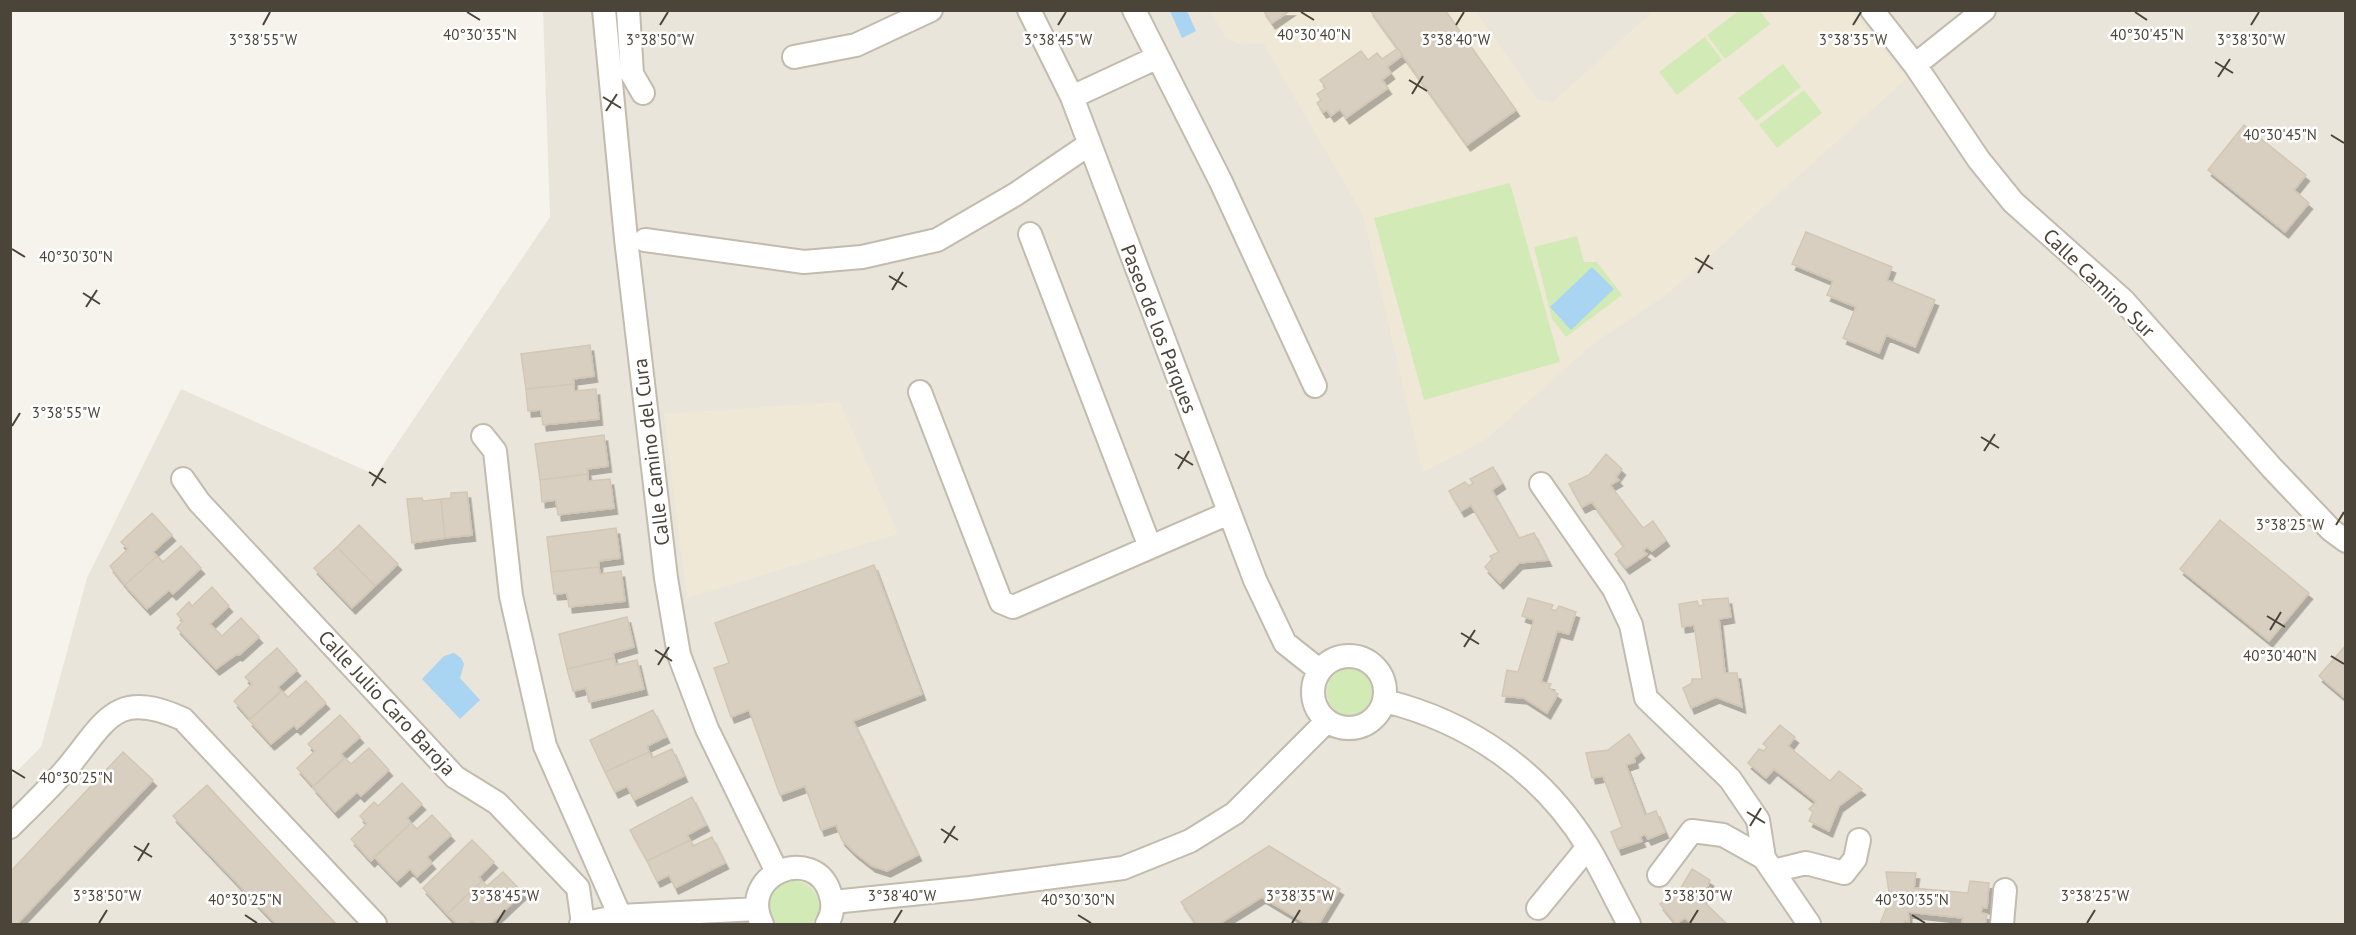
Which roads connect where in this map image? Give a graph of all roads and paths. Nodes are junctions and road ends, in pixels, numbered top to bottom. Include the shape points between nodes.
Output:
1 (604, 10) edge
2 (628, 10) edge
3 (931, 10) edge
4 (1029, 10) edge
5 (1134, 10) edge
6 (1872, 10) edge
7 (1984, 10) edge
8 (794, 57) dead end
9 (1156, 58) junction
10 (1915, 64) junction
11 (643, 93) dead end
12 (1072, 97) junction
13 (1088, 145) junction
14 (1030, 234) dead end
15 (645, 240) dead end
16 (1315, 386) dead end
17 (920, 392) dead end
18 (483, 436) dead end
19 (183, 479) dead end
20 (1541, 484) dead end
21 (1229, 513) junction
22 (2346, 541) edge
23 (1150, 547) junction
24 (1319, 670) junction
25 (1385, 701) junction
26 (1327, 721) junction
27 (10, 827) edge
28 (1859, 840) dead end
29 (1588, 847) junction
30 (1769, 865) junction
31 (777, 872) junction
32 (1659, 874) dead end
33 (2005, 890) dead end
34 (833, 902) junction
35 (1538, 908) dead end
36 (620, 916) junction
37 (760, 917) edge
38 (375, 924) edge
39 (583, 924) edge
40 (827, 924) edge
41 (1629, 924) edge
42 (1809, 924) edge
43 (2002, 924) edge

1 - 31 street, Calle Camino del Cura via 632,286 666,578 679,656 707,729
2 - 11 street via 632,74
3 - 8 street via 856,45
4 - 12 street, Paseo de los Parques
5 - 9 street
6 - 10 street, Calle Camino Sur
7 - 10 street
9 - 12 street
9 - 16 street via 1221,182
10 - 22 street, Calle Camino Sur via 1979,160 2013,202 2124,301 2272,468
12 - 13 street, Paseo de los Parques
13 - 15 street via 937,240 862,257 804,261
13 - 21 street, Paseo de los Parques
14 - 23 street
17 - 23 street via 1001,602 1013,607
18 - 36 street via 495,451 511,596 545,746
19 - 39 street, Calle Julio Caro Baroja via 199,502 454,777 497,803 578,888
20 - 30 street via 1614,589 1631,625 1646,698 1730,778 1758,820
21 - 23 street
21 - 24 street, Paseo de los Parques via 1255,580 1286,643
24 - 25 street via 1340,656 1365,659 1383,676
24 - 26 street via 1312,691 1319,712
25 - 26 street via 1371,721 1361,727 1337,726
25 - 29 street via 1420,710 1473,734 1515,763 1550,795
26 - 34 street via 1235,813 1190,841 1123,868
27 - 38 street via 66,769 110,715 135,707 156,706 183,718
28 - 30 street via 1855,860 1844,873 1806,863
29 - 35 street
29 - 41 street
30 - 32 street via 1723,835 1692,831
30 - 42 street
31 - 34 street via 791,867 812,873 828,888
31 - 37 street via 758,894
33 - 43 street
34 - 40 street
36 - 37 street, Calle Julio Caro Baroja
36 - 39 street, Calle Julio Caro Baroja

